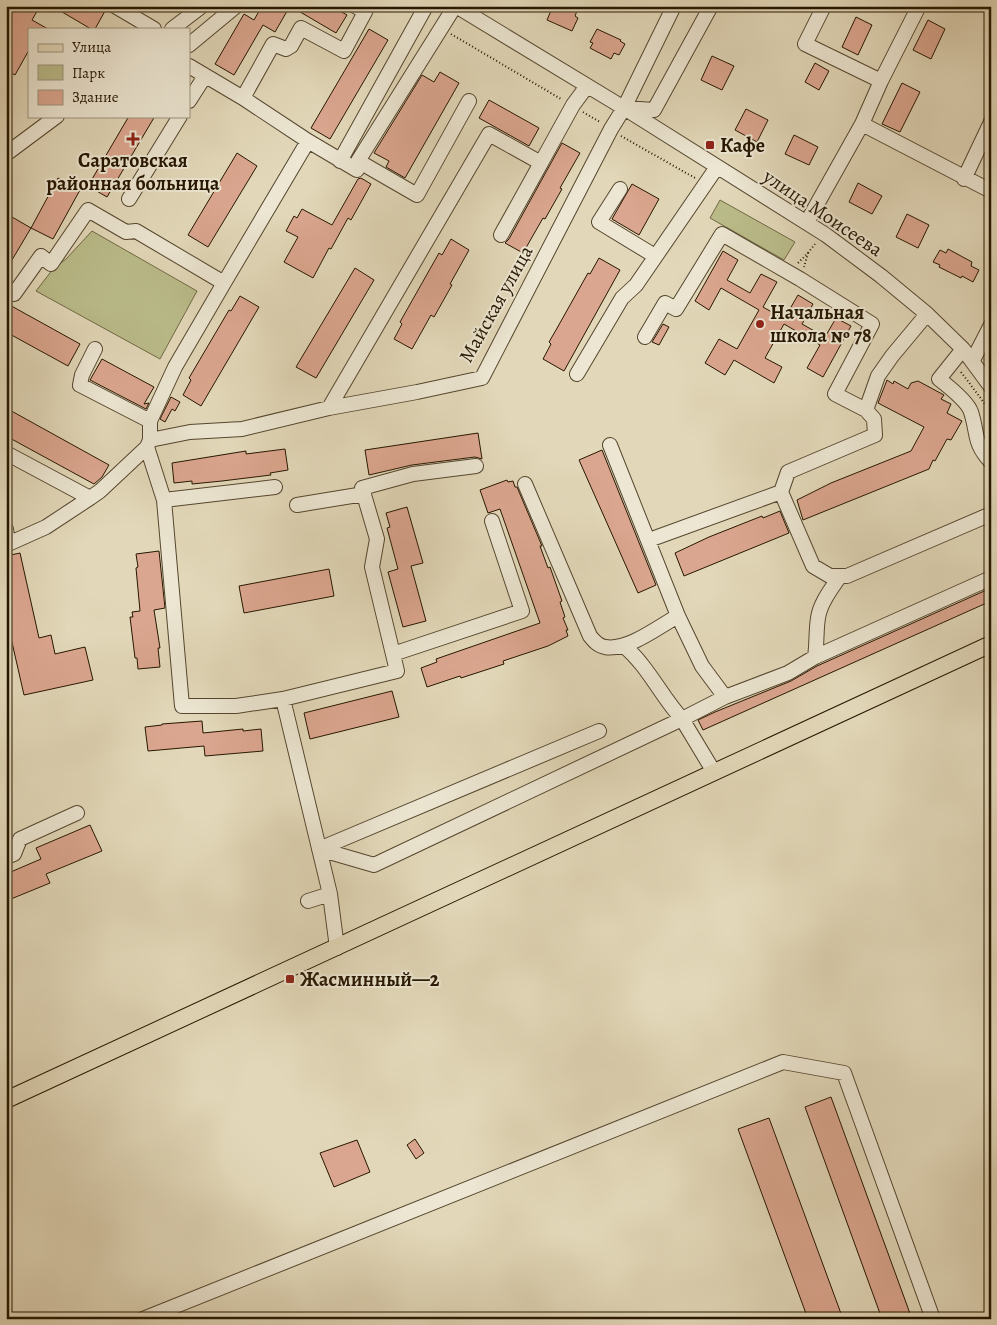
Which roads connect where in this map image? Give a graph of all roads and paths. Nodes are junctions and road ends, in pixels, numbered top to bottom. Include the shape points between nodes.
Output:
1 (115, 6) edge
2 (202, 6) edge
3 (236, 6) edge
4 (355, 6) edge
5 (426, 6) edge
6 (456, 6) edge
7 (674, 6) edge
8 (711, 6) edge
9 (824, 6) edge
10 (919, 6) edge
11 (152, 28) edge
12 (173, 28) edge
13 (190, 44) edge
14 (190, 67) edge
15 (204, 76) junction
16 (881, 81) junction
17 (587, 86) junction
18 (244, 98) junction
19 (190, 99) edge
20 (469, 102) dead end
21 (624, 108) junction
22 (54, 118) edge
23 (179, 118) edge
24 (991, 122) edge
25 (862, 124) junction
26 (308, 141) junction
27 (6, 154) edge
28 (340, 161) junction
29 (358, 161) junction
30 (541, 163) junction
31 (717, 167) junction
32 (964, 178) junction
33 (620, 189) dead end
34 (991, 191) edge
35 (129, 199) dead end
36 (807, 222) junction
37 (501, 235) dead end
38 (814, 244) dead end
39 (808, 253) dead end
40 (655, 256) junction
41 (224, 283) junction
42 (6, 289) edge
43 (927, 314) junction
44 (991, 325) edge
45 (645, 337) dead end
46 (95, 349) dead end
47 (963, 349) junction
48 (973, 360) junction
49 (953, 361) junction
50 (577, 374) dead end
51 (991, 387) edge
52 (329, 408) junction
53 (866, 410) junction
54 (991, 412) edge
55 (150, 421) junction
56 (149, 443) junction
57 (610, 445) dead end
58 (6, 453) edge
59 (991, 462) edge
60 (476, 466) dead end
61 (525, 484) dead end
62 (275, 487) dead end
63 (782, 492) junction
64 (364, 494) junction
65 (90, 498) junction
66 (164, 500) junction
67 (297, 505) dead end
68 (991, 514) edge
69 (492, 521) dead end
70 (6, 529) edge
71 (649, 540) junction
72 (7, 544) edge
73 (840, 576) junction
74 (991, 578) edge
75 (678, 616) junction
76 (991, 644) edge
77 (624, 646) junction
78 (393, 654) junction
79 (815, 657) junction
80 (725, 697) junction
81 (283, 699) junction
82 (682, 719) junction
83 (599, 731) dead end
84 (714, 772) junction
85 (77, 813) dead end
86 (319, 849) junction
87 (6, 857) edge
88 (330, 894) junction
89 (308, 901) dead end
90 (337, 948) junction
91 (6, 1100) edge
92 (143, 1319) edge
93 (933, 1319) edge

1 - 11 street
2 - 12 street
3 - 13 street
4 - 18 street via 365,12 344,52 301,28 291,46 286,48 273,44
5 - 28 street
6 - 17 street, улица Моисеева
6 - 29 street
7 - 21 street, Майская улица
8 - 21 street via 654,110
9 - 16 street via 805,44
10 - 16 street
14 - 15 street
15 - 18 street
15 - 19 street
16 - 25 street
17 - 21 street, улица Моисеева
17 - 30 street
18 - 26 street
20 - 29 street via 417,195
21 - 31 street, улица Моисеева
21 - 52 street, Майская улица via 482,378
22 - 27 street
23 - 35 street
24 - 32 street
25 - 32 street
25 - 36 street
26 - 28 street
26 - 41 street
28 - 29 street via 357,170
30 - 37 street
30 - 52 street via 488,134
31 - 36 street, улица Моисеева
31 - 40 street
32 - 34 street
33 - 40 street via 599,222
36 - 43 street, улица Моисеева
38 - 39 path
40 - 50 street via 622,298
41 - 42 street via 136,231 126,232 88,210 51,264 41,256 14,294
41 - 55 street via 175,367
43 - 47 street, улица Моисеева
43 - 53 street via 878,376
44 - 48 street
45 - 53 street via 665,303 676,309 722,234 872,324 835,394
46 - 55 street via 80,385
47 - 48 street, улица Моисеева
47 - 49 street
48 - 51 street, улица Моисеева
49 - 54 path
49 - 59 street via 939,379 971,410 982,452
52 - 56 street, Майская улица via 242,429 190,432
53 - 63 street via 874,419 875,434 788,472
55 - 56 street
56 - 65 street
56 - 66 street
57 - 71 street
58 - 65 street
60 - 64 street via 413,474 362,488
61 - 77 street via 590,636 605,647
62 - 66 street
63 - 71 street
63 - 73 street via 813,566 830,576
64 - 67 street
64 - 78 street via 377,539 372,567
65 - 72 street via 46,527
66 - 81 street via 182,706 236,706
68 - 73 street via 847,576
69 - 78 street via 522,611
70 - 72 street
71 - 75 street
73 - 79 street via 818,616
74 - 79 street
75 - 77 street
75 - 80 street via 702,666
76 - 84 main road
77 - 82 street via 636,656
78 - 81 street via 397,671
79 - 80 street via 788,673
80 - 82 street
81 - 86 street
82 - 84 street
82 - 86 street via 374,865
83 - 86 street
84 - 90 main road
85 - 87 street via 20,839 14,854
86 - 88 street
88 - 89 street
88 - 90 street
90 - 91 main road
92 - 93 street via 783,1062 844,1073

